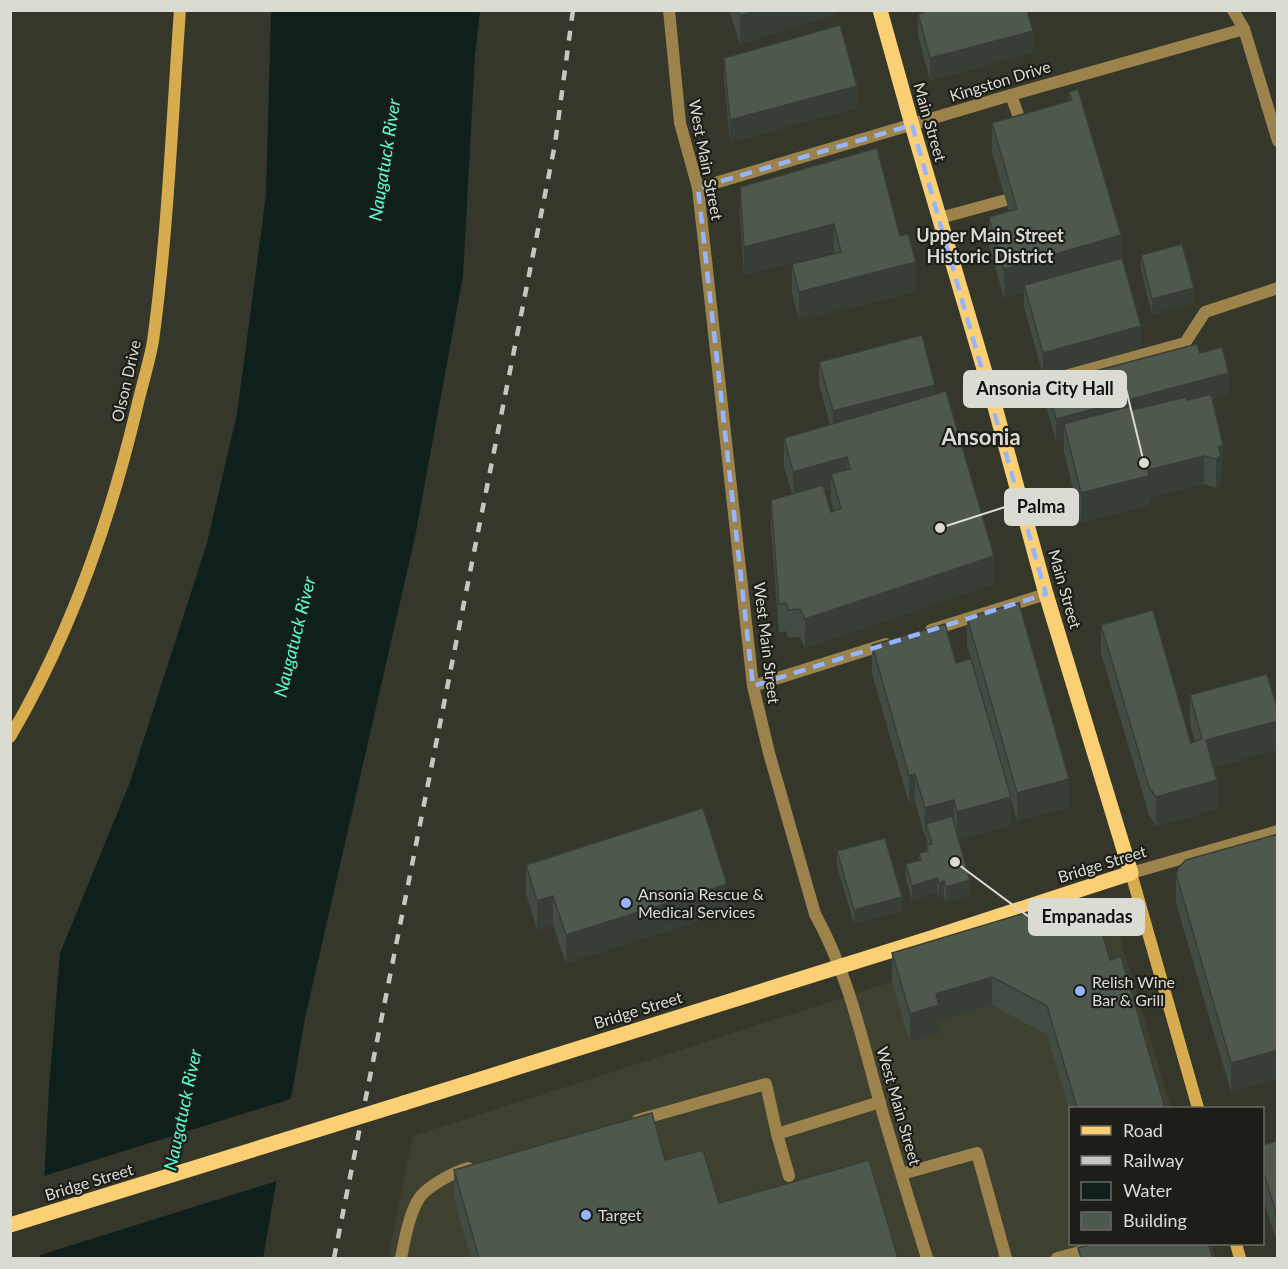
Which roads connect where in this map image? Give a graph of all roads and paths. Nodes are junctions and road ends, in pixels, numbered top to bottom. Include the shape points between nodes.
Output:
1 (180, 10) edge
2 (669, 10) edge
3 (880, 10) edge
4 (1233, 10) edge
5 (1244, 29) junction
6 (1011, 95) junction
7 (912, 125) junction
8 (1027, 141) edge
9 (1278, 141) edge
10 (698, 188) junction
11 (1006, 201) edge
12 (940, 218) junction
13 (1278, 288) edge
14 (993, 396) junction
15 (1046, 594) junction
16 (917, 634) edge
17 (895, 641) edge
18 (753, 686) junction
19 (10, 737) edge
20 (1278, 831) edge
21 (1131, 873) junction
22 (839, 967) junction
23 (879, 1102) junction
24 (1198, 1107) edge
25 (631, 1122) edge
26 (777, 1134) junction
27 (485, 1163) edge
28 (902, 1174) junction
29 (789, 1176) dead end
30 (10, 1225) edge
31 (1107, 1245) edge
32 (401, 1258) edge
33 (927, 1258) edge
34 (1006, 1258) edge
35 (1057, 1258) edge

1 - 19 main road, Olson Drive via 152,343 126,452 101,533 66,626
2 - 10 street, West Main Street via 680,123
3 - 7 main road, Main Street
4 - 5 street
5 - 6 street, Kingston Drive
5 - 9 street
6 - 7 street, Kingston Drive
6 - 8 street
7 - 10 street, Kingston Drive
7 - 12 main road, Main Street
10 - 18 street, West Main Street
11 - 12 street
12 - 14 main road, Main Street
13 - 14 street via 1205,312 1185,343
14 - 15 main road, Main Street
15 - 16 street
15 - 21 main road, Main Street
17 - 18 street
18 - 22 street, West Main Street via 768,753 815,914
20 - 21 street, Bridge Street
21 - 22 main road, Bridge Street
21 - 24 main road, Main Street
22 - 23 street, West Main Street via 852,997
22 - 30 main road, Bridge Street, bridge
23 - 26 street
23 - 28 street, West Main Street
25 - 26 street via 766,1084
26 - 29 street
27 - 32 street via 437,1183 419,1198
28 - 33 street, West Main Street
28 - 34 street via 977,1153
31 - 35 street

